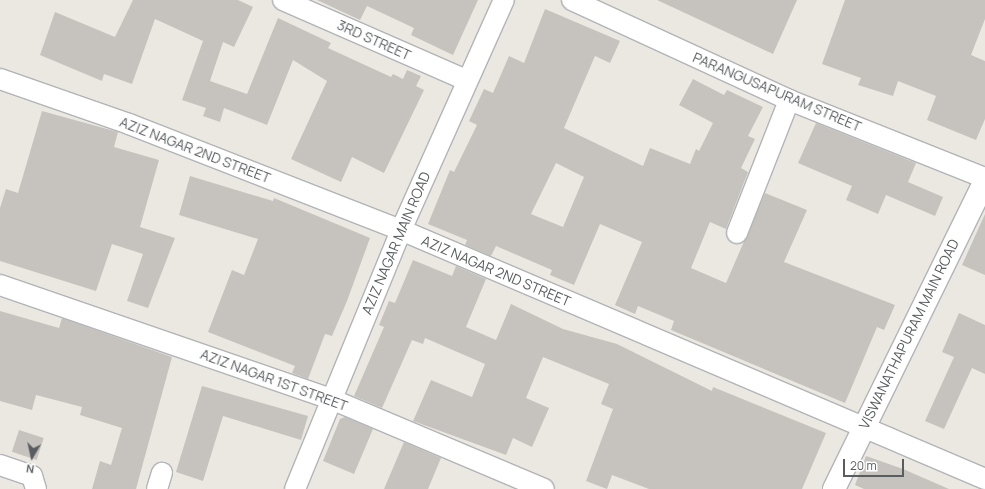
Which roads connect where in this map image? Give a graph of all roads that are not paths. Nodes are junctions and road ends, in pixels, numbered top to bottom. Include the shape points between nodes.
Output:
1 (283, 0) edge
2 (504, 0) edge
3 (572, 0) edge
4 (0, 79) edge
5 (466, 80) junction
6 (789, 100) junction
7 (985, 179) edge
8 (401, 230) junction
9 (737, 233) dead end
10 (0, 285) edge
11 (331, 399) junction
12 (863, 427) junction
13 (0, 465) edge
14 (985, 479) edge
15 (36, 489) edge
16 (295, 489) edge
17 (544, 489) edge
18 (834, 489) edge

1 - 5 street, 3RD STREET
2 - 5 street, AZIZ NAGAR MAIN ROAD
3 - 6 street, PARANGUSAPURAM STREET
4 - 8 street, AZIZ NAGAR 2ND STREET via 130,124
5 - 8 street, AZIZ NAGAR MAIN ROAD
6 - 7 street, PARANGUSAPURAM STREET
6 - 9 street
7 - 12 main road, VISWANATHAPURAM MAIN ROAD
8 - 11 street, AZIZ NAGAR MAIN ROAD
8 - 12 street, AZIZ NAGAR 2ND STREET
10 - 11 street, AZIZ NAGAR 1ST STREET
11 - 16 street, AZIZ NAGAR MAIN ROAD
11 - 17 street, AZIZ NAGAR 1ST STREET
12 - 14 street, AZIZ NAGAR 2ND STREET
12 - 18 main road, VISWANATHAPURAM MAIN ROAD
13 - 15 street via 32,476

